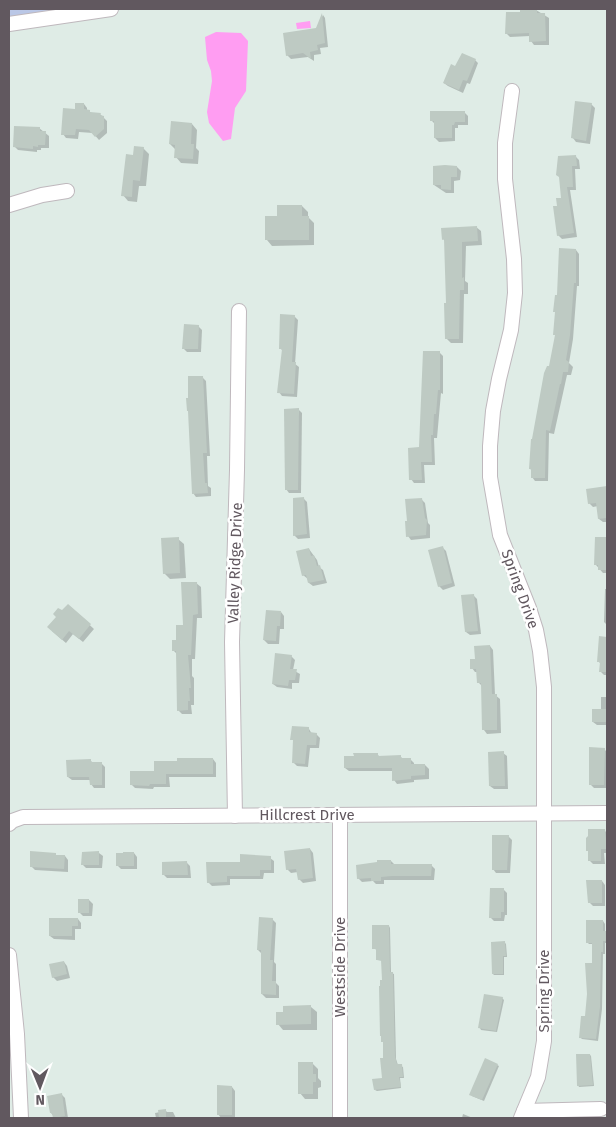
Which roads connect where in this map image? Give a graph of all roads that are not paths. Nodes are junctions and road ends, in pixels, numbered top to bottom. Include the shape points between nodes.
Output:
1 (111, 9) edge
2 (9, 24) edge
3 (512, 91) dead end
4 (67, 191) dead end
5 (9, 205) edge
6 (239, 311) dead end
7 (607, 813) edge
8 (544, 814) junction
9 (340, 815) junction
10 (234, 816) junction
11 (9, 824) edge
12 (9, 955) edge
13 (601, 1110) dead end
14 (523, 1115) edge
15 (21, 1118) edge
16 (340, 1118) edge

1 - 2 street
3 - 8 street, Spring Drive via 505,143 505,179 515,293 511,330 493,411 490,477 500,535 530,608 540,651 544,687
4 - 5 street
6 - 10 street, Valley Ridge Drive via 232,642
7 - 8 street, Hillcrest Drive
8 - 9 street, Hillcrest Drive
8 - 14 street, Spring Drive via 544,1042 538,1077
9 - 10 street, Hillcrest Drive
9 - 16 street, Westside Drive
10 - 11 street, Hillcrest Drive via 23,817
12 - 15 street
13 - 14 street

